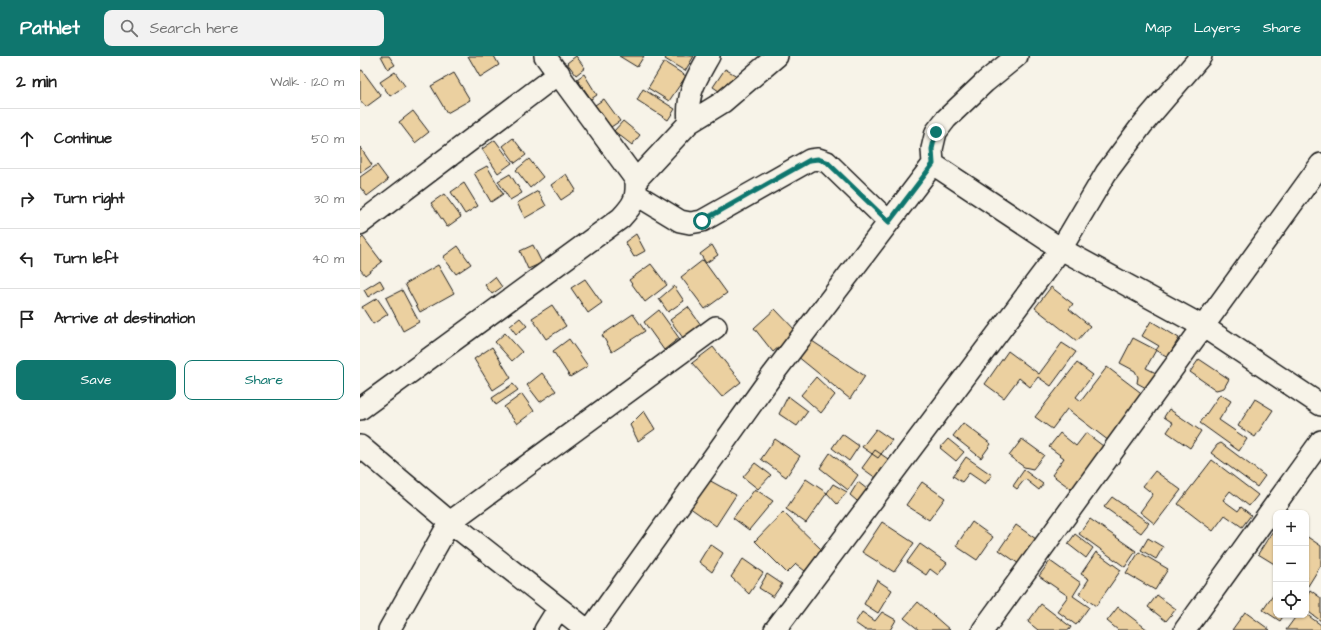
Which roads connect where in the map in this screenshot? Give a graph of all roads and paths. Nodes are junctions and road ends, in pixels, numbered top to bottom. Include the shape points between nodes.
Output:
1 (545, 56) edge
2 (709, 56) edge
3 (777, 56) edge
4 (1017, 56) edge
5 (1201, 56) edge
6 (559, 73) junction
7 (689, 123) junction
8 (933, 164) junction
9 (1321, 164) edge
10 (636, 188) junction
11 (889, 222) junction
12 (360, 224) edge
13 (1061, 250) junction
14 (716, 327) dead end
15 (1204, 327) junction
16 (1321, 405) edge
17 (360, 408) edge
18 (1321, 441) edge
19 (360, 446) edge
20 (450, 522) junction
21 (558, 609) junction
22 (389, 630) edge
23 (545, 630) edge
24 (589, 630) edge
25 (775, 630) edge
26 (983, 630) edge
27 (1185, 630) edge

1 - 6 street
2 - 7 street via 689,95
3 - 7 street via 723,102
4 - 8 street via 946,119 936,132 932,149
5 - 13 street via 1142,125 1106,173
6 - 10 street
6 - 12 street
7 - 10 street
8 - 11 street
8 - 13 street
9 - 15 street
10 - 11 street via 680,221 690,223 702,221 810,160 818,159 827,162
10 - 17 street via 631,208 621,218
11 - 24 street via 768,381
13 - 15 street
13 - 25 street
14 - 20 street
15 - 16 street
15 - 26 street
18 - 27 street
19 - 20 street
20 - 21 street
20 - 22 street
21 - 23 street
21 - 24 street

